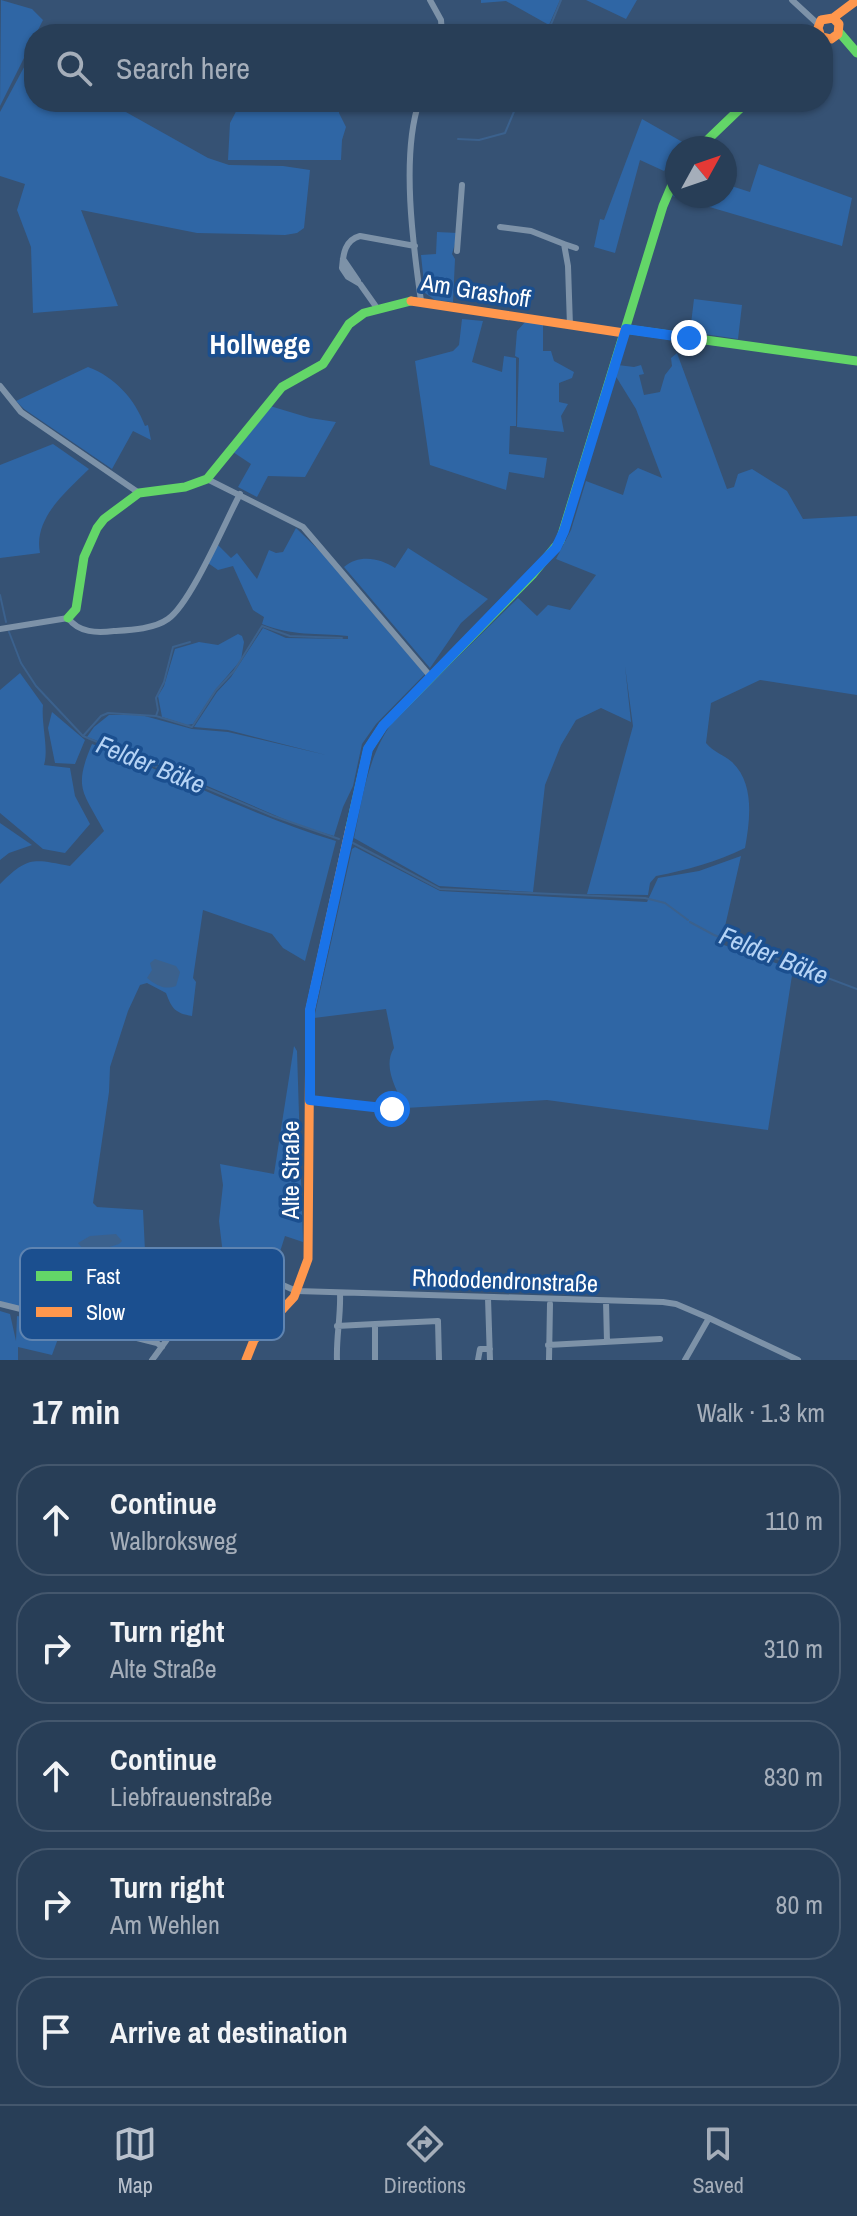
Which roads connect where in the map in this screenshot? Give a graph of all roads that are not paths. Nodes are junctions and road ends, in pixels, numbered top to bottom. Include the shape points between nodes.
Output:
1 (430, 0) edge
2 (792, 0) edge
3 (853, 4) edge
4 (441, 24) edge
5 (819, 24) edge
6 (833, 24) edge
7 (833, 36) edge
8 (854, 50) edge
9 (416, 112) edge
10 (737, 112) edge
11 (712, 136) edge
12 (462, 185) dead end
13 (665, 201) edge
14 (500, 227) dead end
15 (564, 244) junction
16 (415, 246) junction
17 (576, 248) dead end
18 (457, 251) dead end
19 (421, 301) junction
20 (377, 308) junction
21 (570, 326) junction
22 (625, 331) junction
23 (857, 361) edge
24 (0, 386) edge
25 (211, 477) junction
26 (139, 493) junction
27 (240, 494) junction
28 (68, 618) junction
29 (0, 629) edge
30 (431, 677) junction
31 (310, 1100) junction
32 (392, 1109) dead end
33 (284, 1286) edge
34 (297, 1291) junction
35 (340, 1293) junction
36 (488, 1298) junction
37 (606, 1301) junction
38 (0, 1304) edge
39 (550, 1304) dead end
40 (20, 1309) edge
41 (284, 1310) edge
42 (709, 1318) junction
43 (375, 1324) junction
44 (337, 1326) junction
45 (607, 1338) junction
46 (660, 1339) dead end
47 (145, 1340) edge
48 (168, 1340) edge
49 (254, 1340) edge
50 (548, 1345) junction
51 (162, 1347) junction
52 (490, 1349) junction
53 (152, 1360) edge
54 (246, 1360) edge
55 (337, 1360) edge
56 (375, 1360) edge
57 (439, 1360) edge
58 (478, 1360) edge
59 (490, 1360) edge
60 (549, 1360) edge
61 (685, 1360) edge
62 (798, 1360) edge

1 - 4 street
2 - 5 street
3 - 6 main road
7 - 8 main road
9 - 16 street via 411,149
10 - 11 main road
12 - 18 street
13 - 22 main road, Alte Straße
14 - 15 street via 531,231
15 - 17 street
15 - 21 street
16 - 19 street
16 - 20 street via 360,236 347,244 342,268
19 - 20 main road, Am Grashoff
19 - 21 main road, Am Grashoff
20 - 25 main road, Am Grashoff via 354,319 319,368 282,387
21 - 22 main road, Am Grashoff
22 - 23 main road, Am Grashoff
22 - 30 main road, Alte Straße via 560,541
24 - 26 street via 21,412
25 - 26 main road via 185,487
25 - 27 street
26 - 28 main road via 97,528 84,557 78,601
27 - 28 street via 183,603 167,620 99,632 83,630
27 - 30 street via 312,535
28 - 29 street
30 - 31 main road, Alte Straße via 368,749 310,1010
31 - 32 street
31 - 34 main road, Alte Straße via 310,1248
33 - 34 street, Rhododendronstraße
34 - 35 street, Rhododendronstraße
34 - 41 main road, Alte Straße
35 - 36 street, Rhododendronstraße
35 - 44 street
36 - 37 street, Rhododendronstraße
36 - 52 street
37 - 42 street, Rhododendronstraße via 676,1304
37 - 45 street
38 - 40 street
39 - 50 street
42 - 61 street
42 - 62 street, Rhododendronstraße
43 - 44 street
43 - 56 street
43 - 57 street via 438,1321
44 - 55 street
45 - 46 street
45 - 50 street
47 - 51 street
48 - 51 street, Rhododendronstraße
49 - 54 main road, Alte Straße
50 - 60 street
51 - 53 street
52 - 58 street via 480,1349
52 - 59 street

